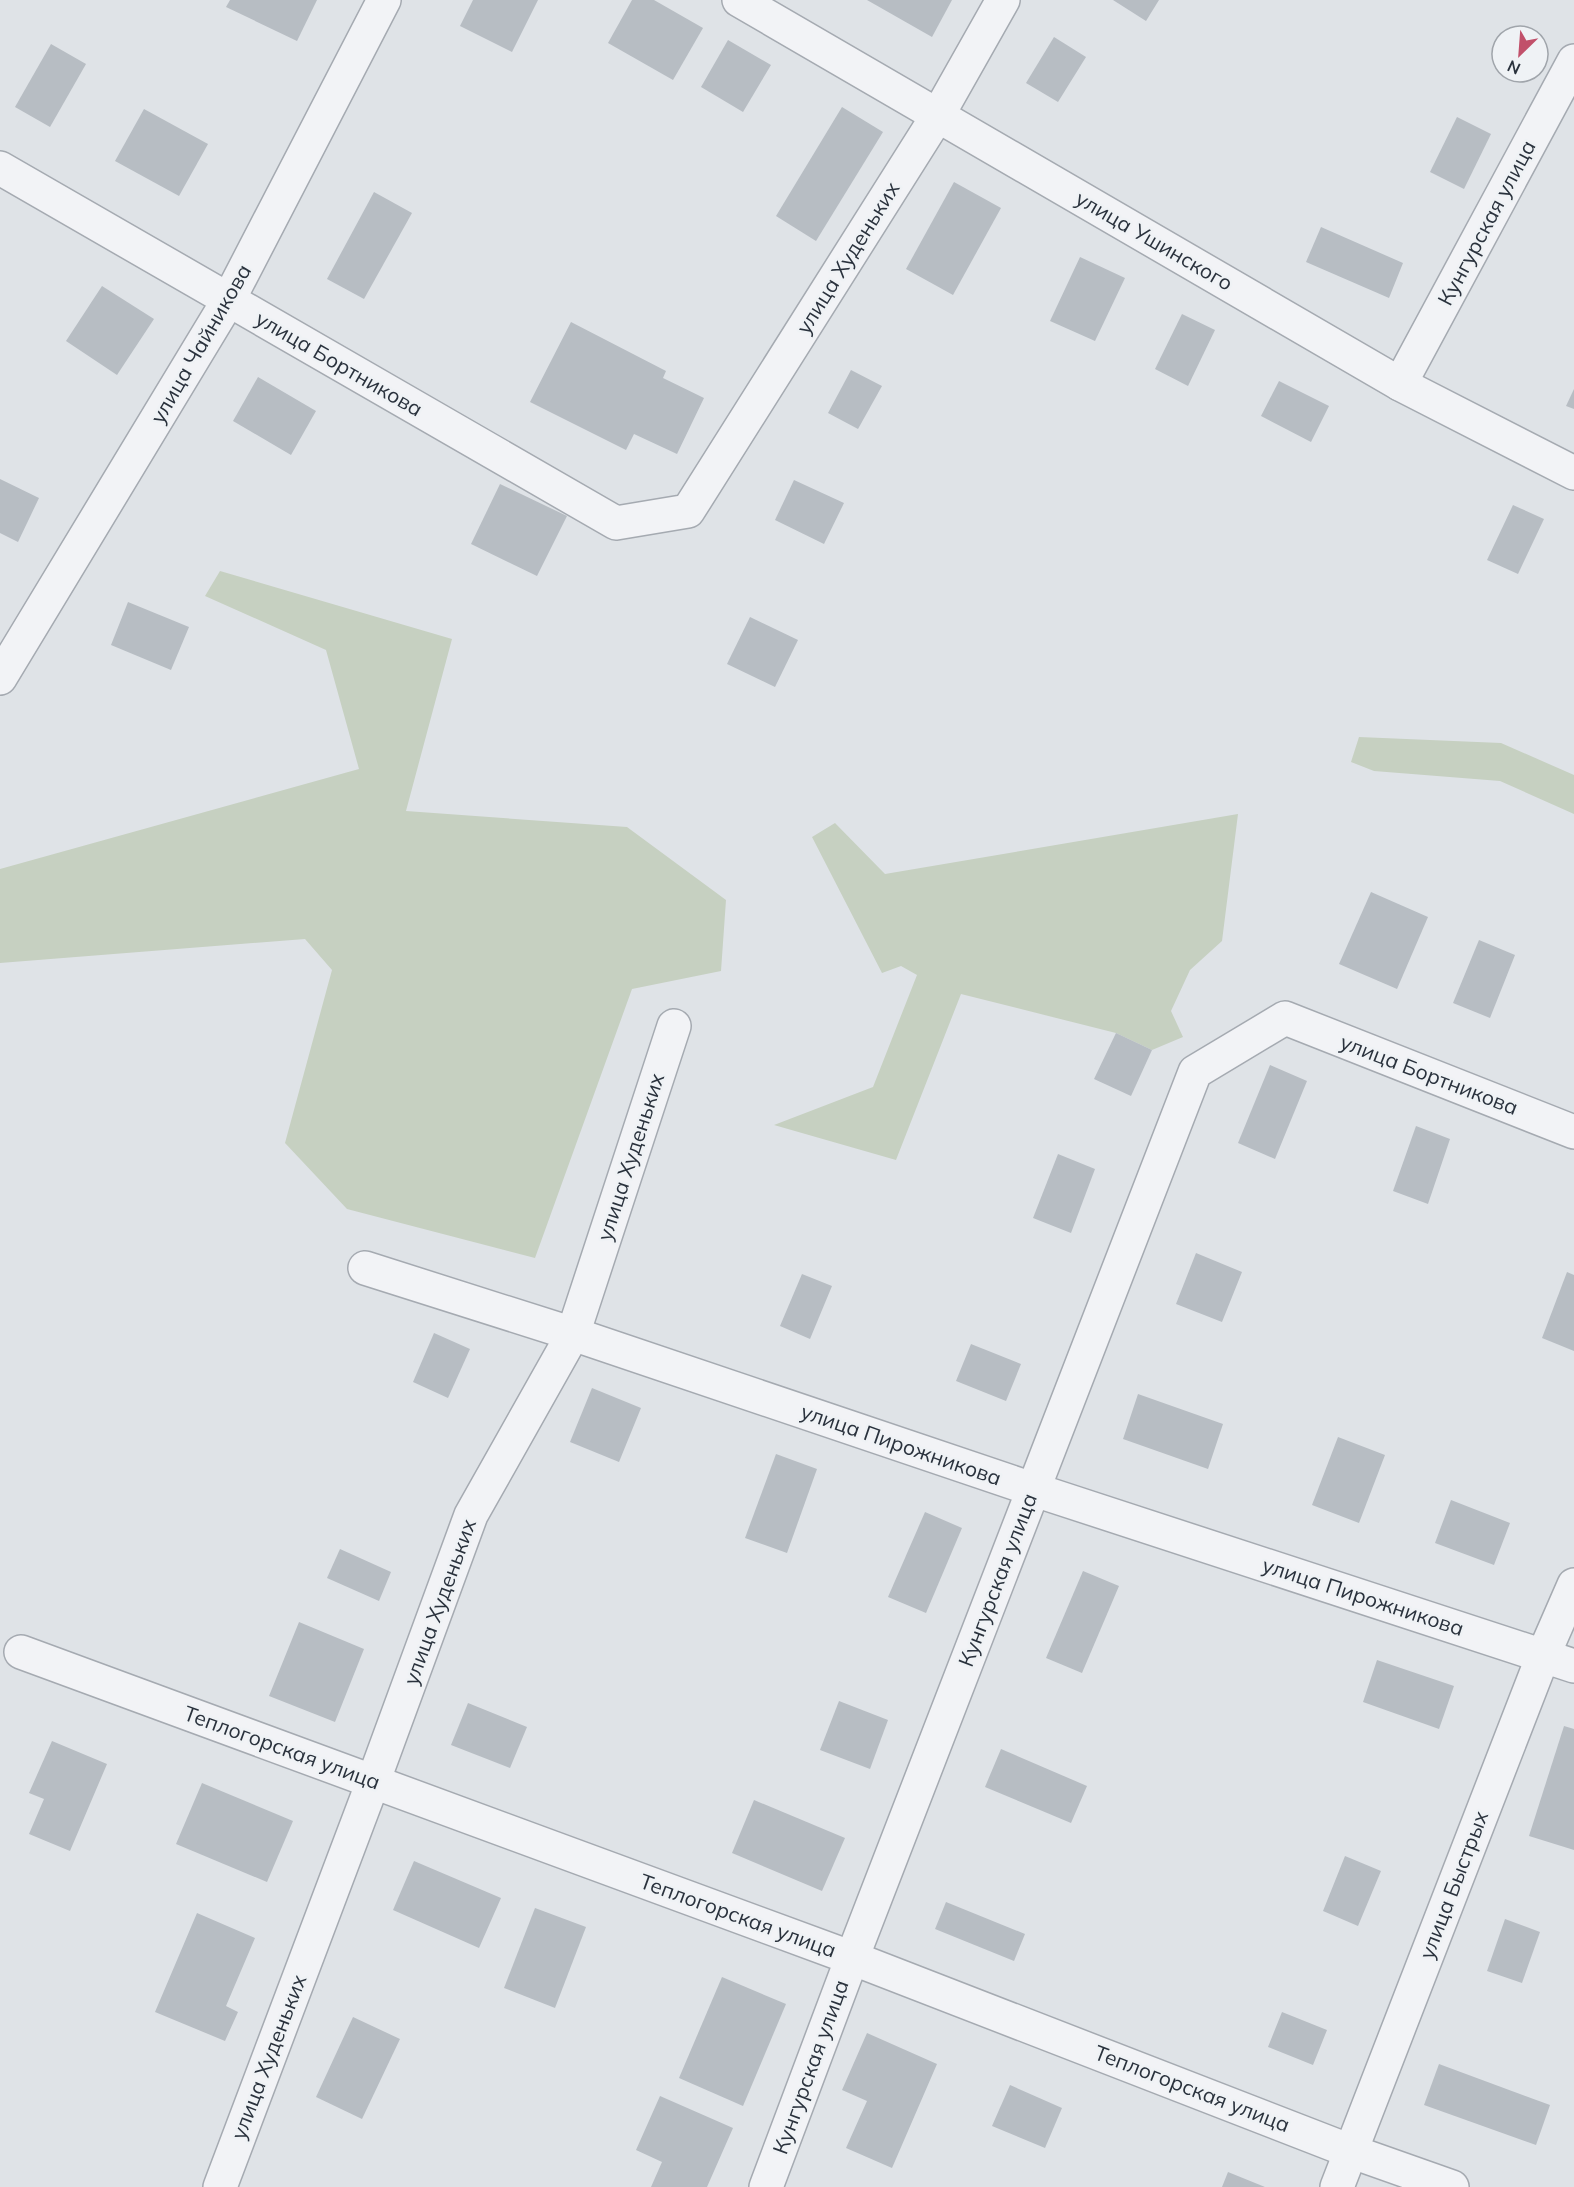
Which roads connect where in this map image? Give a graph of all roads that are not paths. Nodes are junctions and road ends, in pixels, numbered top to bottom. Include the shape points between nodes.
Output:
1 (384, 0) edge
2 (739, 0) edge
3 (1003, 0) edge
4 (1574, 61) edge
5 (938, 115) junction
6 (0, 168) edge
7 (228, 301) junction
8 (1400, 384) junction
9 (1574, 473) edge
10 (688, 512) joint
11 (0, 678) edge
12 (1285, 1018) joint
13 (674, 1026) dead end
14 (1574, 1132) edge
15 (365, 1268) dead end
16 (573, 1334) junction
17 (1032, 1489) junction
18 (1574, 1585) edge
19 (21, 1652) dead end
20 (1543, 1656) junction
21 (1574, 1666) edge
22 (374, 1782) junction
23 (852, 1958) junction
24 (1350, 2151) junction
25 (220, 2187) edge
26 (766, 2187) edge
27 (1337, 2187) edge
28 (1452, 2187) edge

1 - 7 street, улица Чайникова
2 - 5 street, улица Ушинского
3 - 5 street, улица Худеньких
4 - 8 street, Кунгурская улица
5 - 8 street, улица Ушинского
5 - 10 street, улица Худеньких
6 - 7 street, улица Бортникова
7 - 10 street, улица Бортникова via 616,523
7 - 11 street, улица Чайникова
8 - 9 street, улица Ушинского
12 - 14 street, улица Бортникова
12 - 17 street, Кунгурская улица via 1195,1071
13 - 16 street, улица Худеньких
15 - 16 street, улица Пирожникова
16 - 17 street, улица Пирожникова
16 - 22 street, улица Худеньких via 471,1515
17 - 20 street, улица Пирожникова
17 - 23 street, Кунгурская улица
18 - 20 street, улица Быстрых
19 - 22 street, Теплогорская улица
20 - 21 street, улица Пирожникова
20 - 24 street, улица Быстрых
22 - 23 street, Теплогорская улица
22 - 25 street, улица Худеньких
23 - 24 street, Теплогорская улица
23 - 26 street, Кунгурская улица
24 - 27 street, улица Быстрых
24 - 28 street, Теплогорская улица

